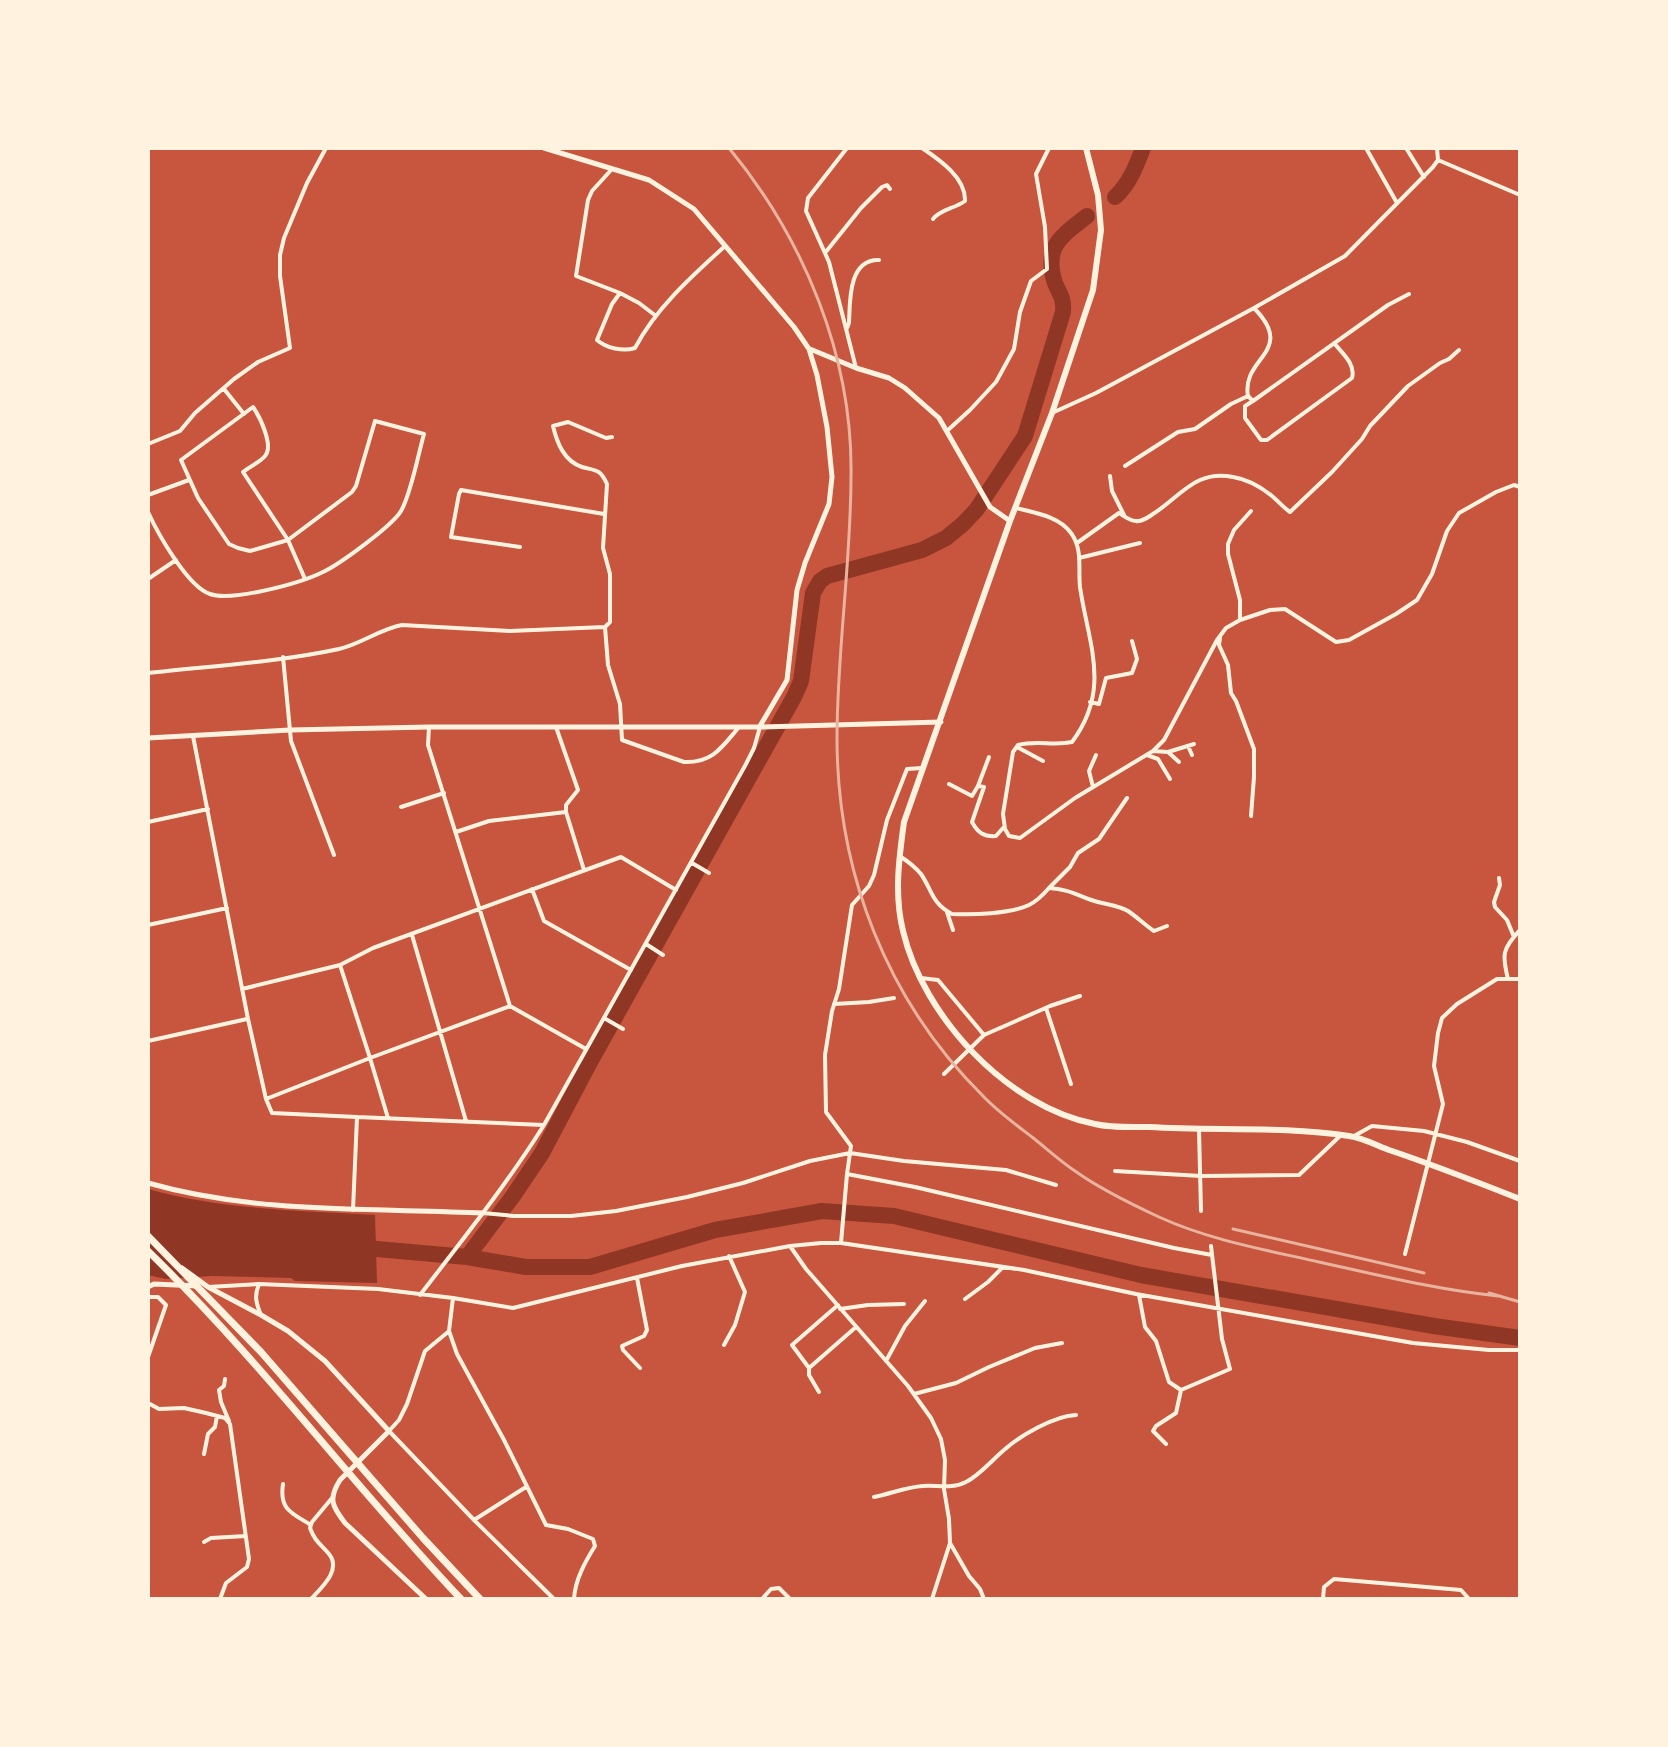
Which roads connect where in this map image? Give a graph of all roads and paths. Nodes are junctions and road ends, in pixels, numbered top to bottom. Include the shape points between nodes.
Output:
1 (326, 148) edge
2 (544, 148) edge
3 (847, 148) edge
4 (922, 148) edge
5 (1049, 148) edge
6 (1086, 148) edge
7 (1366, 148) edge
8 (1406, 148) edge
9 (1444, 148) edge
10 (1437, 150) edge
11 (1438, 160) junction
12 (612, 169) junction
13 (1424, 177) junction
14 (890, 189) dead end
15 (1520, 195) edge
16 (1397, 203) junction
17 (933, 219) dead end
18 (725, 246) junction
19 (825, 253) junction
20 (879, 260) dead end
21 (620, 293) junction
22 (1409, 294) dead end
23 (1254, 308) junction
24 (656, 316) junction
25 (846, 330) junction
26 (1334, 343) junction
27 (809, 349) junction
28 (1459, 350) dead end
29 (856, 368) junction
30 (224, 389) junction
31 (1248, 396) junction
32 (1253, 401) junction
33 (1052, 413) junction
34 (244, 414) junction
35 (948, 430) junction
36 (612, 437) dead end
37 (148, 444) edge
38 (1125, 466) dead end
39 (1110, 476) dead end
40 (189, 480) junction
41 (1520, 487) edge
42 (148, 495) edge
43 (1016, 508) junction
44 (1251, 511) dead end
45 (148, 512) edge
46 (604, 514) junction
47 (1125, 516) junction
48 (1010, 521) junction
49 (288, 540) junction
50 (1077, 543) junction
51 (1140, 543) dead end
52 (520, 547) dead end
53 (1079, 558) junction
54 (176, 560) junction
55 (148, 579) edge
56 (305, 579) junction
57 (1240, 620) junction
58 (605, 627) junction
59 (1220, 636) junction
60 (1132, 641) dead end
61 (283, 657) junction
62 (148, 673) edge
63 (1090, 702) junction
64 (941, 722) junction
65 (555, 726) junction
66 (429, 727) junction
67 (621, 727) junction
68 (739, 727) junction
69 (760, 727) junction
70 (290, 730) junction
71 (193, 736) junction
72 (148, 738) edge
73 (1017, 747) junction
74 (1153, 751) junction
75 (1168, 752) junction
76 (1096, 755) dead end
77 (1147, 755) junction
78 (1192, 755) dead end
79 (989, 757) dead end
80 (1043, 761) dead end
81 (1179, 762) dead end
82 (924, 768) junction
83 (1170, 779) dead end
84 (949, 784) dead end
85 (978, 786) junction
86 (1093, 787) junction
87 (444, 793) junction
88 (1127, 798) dead end
89 (401, 807) dead end
90 (208, 809) junction
91 (566, 812) junction
92 (1251, 816) dead end
93 (148, 822) edge
94 (1004, 826) junction
95 (456, 832) junction
96 (334, 855) dead end
97 (899, 855) junction
98 (694, 864) junction
99 (584, 870) junction
100 (708, 872) dead end
101 (1499, 878) dead end
102 (1049, 888) junction
103 (532, 889) junction
104 (676, 890) junction
105 (227, 908) junction
106 (480, 908) junction
107 (947, 912) junction
108 (148, 925) edge
109 (1167, 926) dead end
110 (953, 930) dead end
111 (1520, 930) edge
112 (412, 934) junction
113 (1514, 937) junction
114 (648, 946) junction
115 (663, 954) dead end
116 (340, 965) junction
117 (631, 970) junction
118 (921, 978) junction
119 (1508, 979) junction
120 (1520, 979) edge
121 (242, 989) junction
122 (1080, 996) dead end
123 (894, 998) dead end
124 (834, 1004) junction
125 (510, 1006) junction
126 (1046, 1008) junction
127 (248, 1019) junction
128 (607, 1020) junction
129 (622, 1029) dead end
130 (440, 1033) junction
131 (984, 1035) junction
132 (148, 1041) edge
133 (586, 1049) junction
134 (370, 1058) junction
135 (944, 1074) dead end
136 (1071, 1084) dead end
137 (266, 1099) junction
138 (357, 1117) junction
139 (388, 1118) junction
140 (466, 1121) junction
141 (544, 1125) junction
142 (1199, 1130) junction
143 (1435, 1134) junction
144 (1341, 1135) junction
145 (1353, 1136) junction
146 (850, 1153) junction
147 (1520, 1161) edge
148 (1427, 1162) junction
149 (1115, 1171) dead end
150 (847, 1174) junction
151 (1201, 1176) junction
152 (148, 1183) edge
153 (1056, 1185) dead end
154 (1520, 1199) edge
155 (353, 1210) junction
156 (1201, 1211) dead end
157 (482, 1215) junction
158 (148, 1238) edge
159 (841, 1243) junction
160 (790, 1246) junction
161 (1211, 1246) dead end
162 (148, 1251) edge
163 (1405, 1254) dead end
164 (1212, 1255) junction
165 (729, 1256) junction
166 (1003, 1267) junction
167 (637, 1278) junction
168 (259, 1284) junction
169 (148, 1287) edge
170 (208, 1287) junction
171 (422, 1293) junction
172 (1139, 1294) junction
173 (148, 1297) edge
174 (453, 1298) junction
175 (965, 1299) dead end
176 (925, 1301) dead end
177 (904, 1304) dead end
178 (839, 1307) junction
179 (1217, 1307) junction
180 (261, 1315) junction
181 (856, 1327) junction
182 (449, 1331) junction
183 (1062, 1343) dead end
184 (724, 1345) dead end
185 (1520, 1350) edge
186 (148, 1357) edge
187 (886, 1361) junction
188 (640, 1368) dead end
189 (809, 1368) junction
190 (225, 1379) dead end
191 (1181, 1390) junction
192 (819, 1392) dead end
193 (914, 1394) junction
194 (148, 1403) edge
195 (1076, 1415) dead end
196 (217, 1416) junction
197 (230, 1424) junction
198 (389, 1431) junction
199 (1166, 1444) dead end
200 (204, 1454) dead end
201 (283, 1484) dead end
202 (944, 1486) junction
203 (526, 1487) junction
204 (874, 1497) dead end
205 (332, 1498) junction
206 (474, 1520) junction
207 (311, 1525) junction
208 (246, 1536) junction
209 (204, 1542) dead end
210 (950, 1543) junction
211 (416, 1589) junction
212 (220, 1599) edge
213 (311, 1599) edge
214 (415, 1599) edge
215 (426, 1599) edge
216 (461, 1599) edge
217 (480, 1599) edge
218 (554, 1599) edge
219 (574, 1599) edge
220 (762, 1599) edge
221 (790, 1599) edge
222 (932, 1599) edge
223 (984, 1599) edge
224 (1323, 1599) edge
225 (1469, 1599) edge

1 - 30 street via 280,255 290,348 258,362
2 - 12 street
3 - 19 street via 808,198 806,211
4 - 17 street via 965,191 965,201
5 - 35 street via 1036,174 1047,269 1031,281 1014,349 996,382
6 - 33 highway via 1101,230 1093,290
7 - 16 street
8 - 13 street
9 - 10 street
10 - 11 street
11 - 13 street
11 - 15 street
12 - 18 street via 649,180 676,196
12 - 21 street via 588,200 576,276
13 - 16 street
14 - 19 street via 882,187
16 - 23 street via 1345,256
18 - 24 street
18 - 27 street
19 - 25 street
20 - 25 street via 863,265 853,281
21 - 24 street
21 - 24 street via 597,340 602,344 635,348
22 - 26 street
23 - 31 street via 1271,341 1248,378
23 - 33 street
25 - 29 street
26 - 32 street
26 - 32 street via 1352,366 1352,378 1267,440 1261,440 1245,418 1245,406
27 - 29 street
27 - 69 street via 827,427 829,504 797,590 787,680
28 - 47 street via 1408,386 1290,512 1246,481 1215,476 1198,479 1141,521
29 - 35 street via 905,388
30 - 34 street
30 - 37 street via 180,431
31 - 32 street
31 - 38 street
33 - 43 highway
34 - 40 street via 181,460
34 - 49 street via 253,407 260,416 269,447 243,472
35 - 48 street via 990,507
36 - 46 street via 568,422 553,426 563,454 603,475
39 - 47 street
40 - 42 street
40 - 49 street via 229,544 250,551
41 - 57 street via 1496,492 1459,513 1417,600 1349,640 1336,642 1285,609
43 - 48 highway
43 - 50 street via 1063,524
44 - 57 street via 1228,544
45 - 54 street
46 - 52 street via 461,490 451,537
46 - 58 street via 603,548 610,574 610,622
47 - 50 street via 1119,513
48 - 64 highway
49 - 56 street
49 - 56 street via 352,492 375,421 424,434 400,512 390,525
50 - 53 street
51 - 53 street
53 - 63 street via 1096,672
54 - 55 street
54 - 56 street via 195,586 223,598
57 - 59 street
58 - 61 street via 510,631 402,625 342,649
58 - 67 street
59 - 74 street
59 - 92 street via 1231,693 1254,749
60 - 63 street via 1137,659 1132,673 1106,678 1099,704
61 - 62 street
61 - 70 street
63 - 73 street via 1072,742 1027,742
64 - 69 street
64 - 82 highway
65 - 66 street
65 - 67 street
65 - 91 street via 578,790
66 - 70 street
66 - 87 street via 428,745
67 - 68 street
67 - 68 street via 622,740 694,763 715,756
68 - 69 street
69 - 98 street
70 - 71 street
70 - 96 street
71 - 72 street
71 - 90 street
73 - 80 street
73 - 94 street via 1003,806
74 - 75 street
74 - 77 street
75 - 78 street via 1191,745
75 - 81 street
76 - 86 street via 1089,771
77 - 83 street via 1158,759
77 - 86 street
79 - 85 street
82 - 97 highway via 904,822
82 - 124 street via 907,769 874,875 852,905
84 - 85 street via 972,796
85 - 94 street via 984,787 972,822 975,828 996,836
86 - 94 street via 1020,838 1009,836
87 - 89 street
87 - 95 street
88 - 102 street via 1099,839 1078,853
90 - 93 street
90 - 105 street
91 - 95 street via 489,821
91 - 99 street
95 - 106 street
97 - 107 street via 920,873 931,896
97 - 118 highway via 902,928
98 - 100 street
98 - 104 street
99 - 103 street
99 - 104 street via 621,857
101 - 113 street via 1495,907
102 - 107 street via 1021,907 966,915
102 - 109 street via 1116,905 1154,931
103 - 106 street
103 - 117 street via 544,921
104 - 114 street
105 - 108 street
105 - 121 street
106 - 112 street
106 - 125 street
107 - 110 street
111 - 113 street
112 - 116 street
112 - 130 street
113 - 119 street via 1503,957
114 - 115 street
114 - 117 street
116 - 121 street
116 - 134 street
117 - 128 street
118 - 131 street via 938,980
118 - 142 highway via 942,1015 973,1052 998,1077 1039,1104 1096,1125
119 - 120 street
119 - 143 street via 1476,991 1442,1018 1434,1066 1443,1104
121 - 127 street
122 - 126 street
123 - 124 street
124 - 146 street via 825,1055 826,1112 851,1146
125 - 130 street
125 - 133 street
126 - 131 street
126 - 136 street
127 - 132 street
127 - 137 street
128 - 129 street
128 - 133 street
130 - 134 street
130 - 140 street
131 - 135 street
133 - 141 street
134 - 137 street
134 - 139 street
137 - 138 street via 272,1113
138 - 139 street
138 - 155 street
139 - 140 street
140 - 141 street
141 - 157 street
142 - 144 highway
142 - 151 street
143 - 145 street via 1372,1126
143 - 147 street
143 - 148 street
144 - 145 highway
144 - 151 street via 1299,1175
145 - 148 highway
146 - 150 street
146 - 153 street via 1006,1170
146 - 157 street via 631,1208 571,1216
148 - 154 highway
148 - 163 street
149 - 151 street
150 - 159 street
150 - 164 street
151 - 156 street
152 - 155 street via 203,1197
155 - 157 street
157 - 171 street
158 - 170 street
158 - 217 highway via 261,1352
159 - 160 street
159 - 166 street
160 - 165 street
160 - 178 street
161 - 164 street
162 - 216 highway
164 - 179 street
165 - 167 street
165 - 184 street via 745,1292
166 - 172 street
166 - 175 street
167 - 174 street via 513,1308
167 - 188 street via 647,1330 622,1346
168 - 170 street
168 - 171 street
168 - 180 street via 256,1303
169 - 170 street
170 - 180 street
171 - 174 street
172 - 179 street
172 - 191 street via 1145,1327 1156,1341 1169,1382
173 - 186 street via 158,1297 166,1305
174 - 182 street
176 - 187 street
177 - 178 street
178 - 181 street
178 - 189 street via 792,1345
179 - 185 street via 1413,1343
179 - 191 street via 1230,1369
180 - 198 street via 325,1361
181 - 187 street
181 - 189 street
182 - 198 street via 425,1351 407,1404
182 - 203 street
183 - 193 street via 1035,1348 956,1383
187 - 193 street
189 - 192 street
190 - 197 street via 219,1390
191 - 199 street via 1176,1413 1153,1431
193 - 202 street via 941,1439
194 - 196 street
195 - 202 street via 1048,1423 1008,1447 964,1483
196 - 197 street
196 - 200 street
197 - 208 street
198 - 205 street via 340,1480
198 - 206 street
201 - 207 street via 284,1507
202 - 204 street
202 - 210 street
203 - 206 street
203 - 219 street via 546,1525 593,1539 595,1546
205 - 207 street
205 - 211 street via 345,1523
206 - 218 street
207 - 213 street via 316,1543 333,1560 329,1578
208 - 209 street
208 - 212 street via 247,1567 226,1583
210 - 222 street
210 - 223 street
211 - 214 street
211 - 215 street
220 - 221 street via 779,1588
224 - 225 street via 1324,1587 1334,1579 1461,1590

